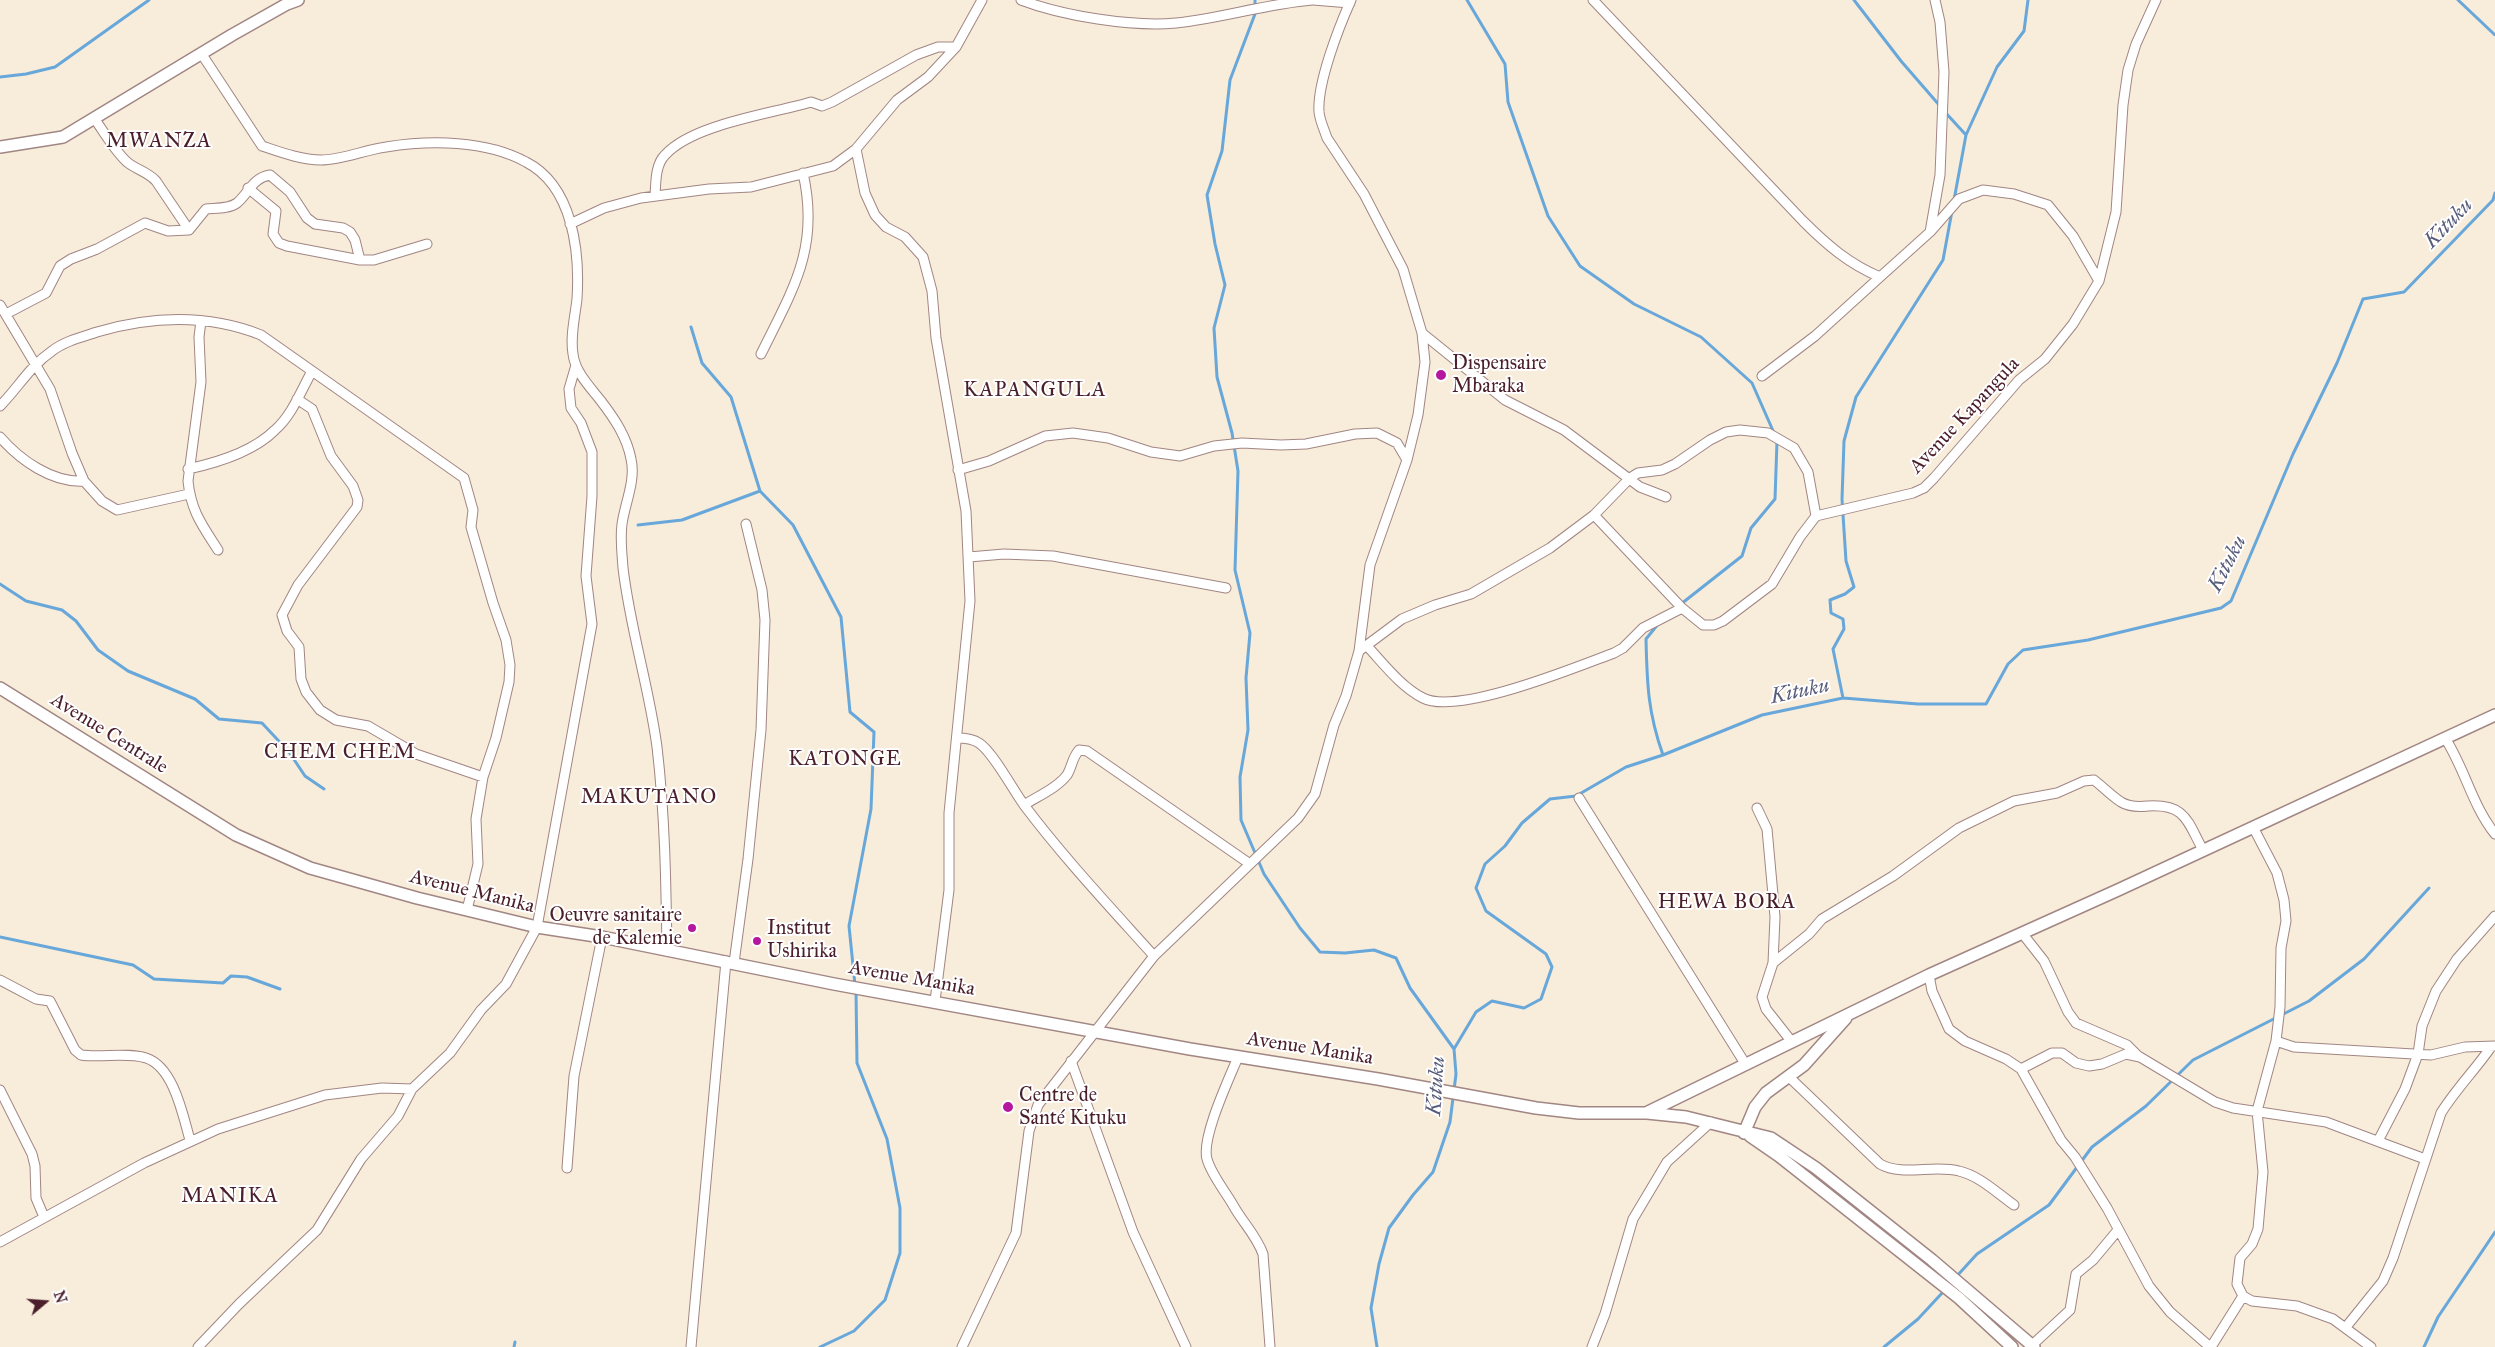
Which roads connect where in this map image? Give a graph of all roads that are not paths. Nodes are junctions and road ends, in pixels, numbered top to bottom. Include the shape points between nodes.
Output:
1 (298, 0) edge
2 (982, 0) edge
3 (1021, 0) edge
4 (1313, 0) edge
5 (1593, 0) edge
6 (1936, 0) edge
7 (2156, 0) edge
8 (1350, 2) edge
9 (956, 47) junction
10 (201, 53) junction
11 (94, 118) junction
12 (0, 147) edge
13 (856, 149) junction
14 (803, 173) junction
15 (248, 188) junction
16 (655, 195) junction
17 (570, 224) junction
18 (189, 230) junction
19 (1930, 232) junction
20 (427, 244) dead end
21 (360, 260) junction
22 (1880, 278) junction
23 (2099, 281) junction
24 (0, 305) edge
25 (6, 314) junction
26 (201, 321) junction
27 (1422, 332) junction
28 (761, 354) dead end
29 (35, 364) junction
30 (576, 365) junction
31 (312, 372) junction
32 (1762, 376) dead end
33 (297, 399) junction
34 (0, 406) edge
35 (0, 437) edge
36 (1407, 460) junction
37 (188, 469) junction
38 (958, 470) junction
39 (1630, 478) junction
40 (84, 481) junction
41 (189, 494) junction
42 (1666, 497) dead end
43 (1594, 515) junction
44 (1816, 516) junction
45 (746, 524) dead end
46 (218, 550) dead end
47 (969, 557) junction
48 (1226, 588) dead end
49 (1682, 608) junction
50 (1363, 649) junction
51 (0, 688) edge
52 (2495, 715) edge
53 (957, 738) junction
54 (2445, 738) junction
55 (483, 777) junction
56 (1579, 798) dead end
57 (1024, 805) junction
58 (1757, 808) dead end
59 (198, 812) joint
60 (2253, 827) junction
61 (2495, 834) edge
62 (2203, 850) junction
63 (1250, 864) junction
64 (467, 910) junction
65 (2495, 916) edge
66 (537, 928) junction
67 (2022, 933) junction
68 (602, 937) junction
69 (667, 951) junction
70 (1154, 956) junction
71 (730, 962) junction
72 (1773, 963) junction
73 (1929, 975) junction
74 (0, 980) edge
75 (935, 1001) junction
76 (1850, 1013) junction
77 (1096, 1032) junction
78 (2276, 1041) junction
79 (1792, 1042) junction
80 (2493, 1047) edge
81 (2418, 1054) junction
82 (1238, 1057) junction
83 (2140, 1057) junction
84 (1071, 1061) junction
85 (1746, 1065) junction
86 (2020, 1069) junction
87 (1788, 1076) junction
88 (412, 1089) junction
89 (0, 1090) edge
90 (2257, 1111) junction
91 (1647, 1113) junction
92 (1711, 1122) junction
93 (1744, 1133) junction
94 (190, 1140) junction
95 (2378, 1141) junction
96 (2425, 1159) junction
97 (567, 1168) dead end
98 (2014, 1205) dead end
99 (44, 1217) junction
100 (2118, 1230) junction
101 (0, 1242) edge
102 (2243, 1296) junction
103 (2346, 1327) junction
104 (2032, 1346) edge
105 (198, 1347) edge
106 (692, 1347) edge
107 (962, 1347) edge
108 (1186, 1347) edge
109 (1270, 1347) edge
110 (1592, 1347) edge
111 (2012, 1347) edge
112 (2210, 1347) edge
113 (2371, 1347) edge

1 - 10 street
2 - 9 street
3 - 4 street via 1045,9 1153,24
4 - 8 street
5 - 22 street via 1814,232 1856,267
6 - 19 street via 1944,72 1940,175
7 - 23 street, Avenue Kapangula via 2128,70 2116,212
8 - 27 street via 1331,53 1319,99 1322,124 1327,138 1364,194 1404,269
9 - 13 street via 928,76 897,100
9 - 16 street via 938,47 916,55 822,106 811,102 742,119 684,141 664,156 657,170
10 - 11 street
10 - 17 street via 262,146 320,160 388,147 446,143 502,151 543,172 565,206
11 - 12 street via 56,139
11 - 18 street via 125,160 156,182
13 - 14 street via 833,166
13 - 38 street via 865,193 874,215 886,227 905,237 923,258 932,291 936,338
14 - 16 street via 751,187
14 - 28 street via 809,201 809,233 797,282
15 - 18 street via 237,203 206,209
15 - 21 street via 276,211 273,234 279,243
15 - 21 street via 262,176 270,176 290,192 307,218 315,224 350,232
16 - 17 street via 604,208
17 - 30 street via 578,270 572,338
18 - 25 street via 168,231 145,223 136,227 60,266 46,293
19 - 22 street
19 - 23 street via 1960,199 1983,190 2014,194 2048,205 2073,236
20 - 21 street via 374,260
22 - 32 street via 1815,336
23 - 44 street, Avenue Kapangula via 2073,324 2045,359 2019,380 1924,488
24 - 25 street
25 - 29 street
26 - 29 street via 168,319 118,326 75,338 53,349
26 - 31 street via 243,328 261,336
26 - 37 street via 201,382
27 - 36 street via 1424,384
27 - 39 street via 1505,400 1564,430
29 - 34 street
29 - 40 street via 57,404
30 - 66 street via 569,389 571,408 581,423 592,452 586,576 592,624
30 - 69 street via 622,434 633,467 621,547 628,600 657,746
31 - 33 street
31 - 55 street via 464,478 473,510 471,527 506,640 510,665 510,682
33 - 37 street via 286,418 269,434 231,456
33 - 55 street via 312,409 331,456 353,486 358,500 357,506 298,585 282,615 287,631 299,647 301,679 306,692 320,710 336,720 368,726 416,754
35 - 40 street via 44,472 65,480
36 - 38 street via 1396,444 1377,433 1306,444 1242,442 1180,456 1073,433 1045,436 989,461
36 - 50 street via 1370,565
37 - 41 street
38 - 47 street via 966,511
39 - 42 street via 1649,492
39 - 43 street
39 - 44 street via 1638,473 1662,470 1726,432 1768,433 1794,448 1808,472
40 - 41 street via 102,502 117,510
41 - 46 street via 199,523
43 - 49 street
43 - 50 street via 1550,548 1472,594 1402,619
44 - 49 street via 1800,536 1772,584 1733,615 1714,625 1703,625
45 - 71 street via 762,590 765,620 761,730 748,859
47 - 48 street via 1004,554 1053,556
47 - 53 street via 970,601
49 - 50 street via 1643,628 1614,653 1480,698 1423,699
50 - 63 street via 1334,725 1315,794 1298,818
51 - 59 street, Avenue Centrale
52 - 54 street
53 - 57 street via 980,743
53 - 75 street via 950,813 949,890
54 - 60 street
54 - 61 street via 2456,755 2479,811
55 - 64 street via 476,819 478,864
56 - 85 street
57 - 63 street via 1068,774 1079,750 1087,751
57 - 70 street via 1074,868
58 - 72 street via 1767,829 1770,856
59 - 64 street, Avenue Manika via 236,835 310,868
60 - 62 street
60 - 78 street via 2269,855 2284,900 2286,921
62 - 67 street
62 - 72 street via 2183,814 2176,809 2122,803 2094,780 2084,781 2057,793 2014,801 1959,828 1893,876 1822,920
63 - 70 street
64 - 66 street, Avenue Manika
65 - 81 street via 2457,959 2436,991 2422,1026
66 - 68 street, Avenue Manika
66 - 88 street via 506,984 481,1010 450,1053
67 - 73 street
67 - 83 street via 2044,961 2076,1023 2127,1045
68 - 69 street, Avenue Manika
68 - 97 street via 574,1076
69 - 71 street, Avenue Manika
70 - 77 street
71 - 75 street, Avenue Manika
71 - 106 street
72 - 79 street via 1762,997 1766,1008
73 - 76 street
73 - 86 street via 1932,991 1950,1029 1965,1041 2006,1059
74 - 94 street via 36,999 50,1001 81,1054 147,1058 159,1067 178,1096
75 - 77 street, Avenue Manika
76 - 79 street
76 - 87 street via 1804,1065
77 - 82 street, Avenue Manika
77 - 84 street
78 - 81 street via 2294,1047
78 - 90 street
79 - 85 street
80 - 81 street via 2465,1047 2431,1055
80 - 96 street via 2445,1106
81 - 95 street via 2405,1089
82 - 91 street, Avenue Manika via 1536,1108 1579,1113
82 - 109 street via 1207,1141 1206,1157 1263,1254
83 - 86 street via 2126,1054 2089,1066 2076,1063 2062,1052 2052,1053
83 - 90 street via 2215,1102
84 - 107 street via 1038,1105 1029,1131 1016,1233
84 - 108 street via 1133,1232
85 - 91 street
86 - 100 street
87 - 93 street via 1766,1093 1755,1107
87 - 98 street via 1880,1164 1892,1170 1958,1170 1974,1176
88 - 94 street via 382,1088 326,1095 281,1107
88 - 105 street via 398,1116 361,1160 317,1230
89 - 99 street via 32,1154 36,1198
90 - 95 street via 2326,1122
90 - 102 street via 2262,1198 2258,1229 2252,1244 2240,1258 2237,1284
91 - 92 street, Avenue Manika
92 - 93 street, Avenue Manika
92 - 110 street via 1667,1162 1633,1219
93 - 104 street via 1771,1138 1816,1168 1932,1260
93 - 111 street via 1779,1156 1959,1298
94 - 99 street
95 - 96 street
96 - 103 street via 2383,1281
99 - 101 street
100 - 104 street via 2093,1260 2076,1274 2070,1310
100 - 112 street via 2154,1292 2170,1312
102 - 103 street via 2252,1301 2297,1306
102 - 112 street
103 - 113 street

